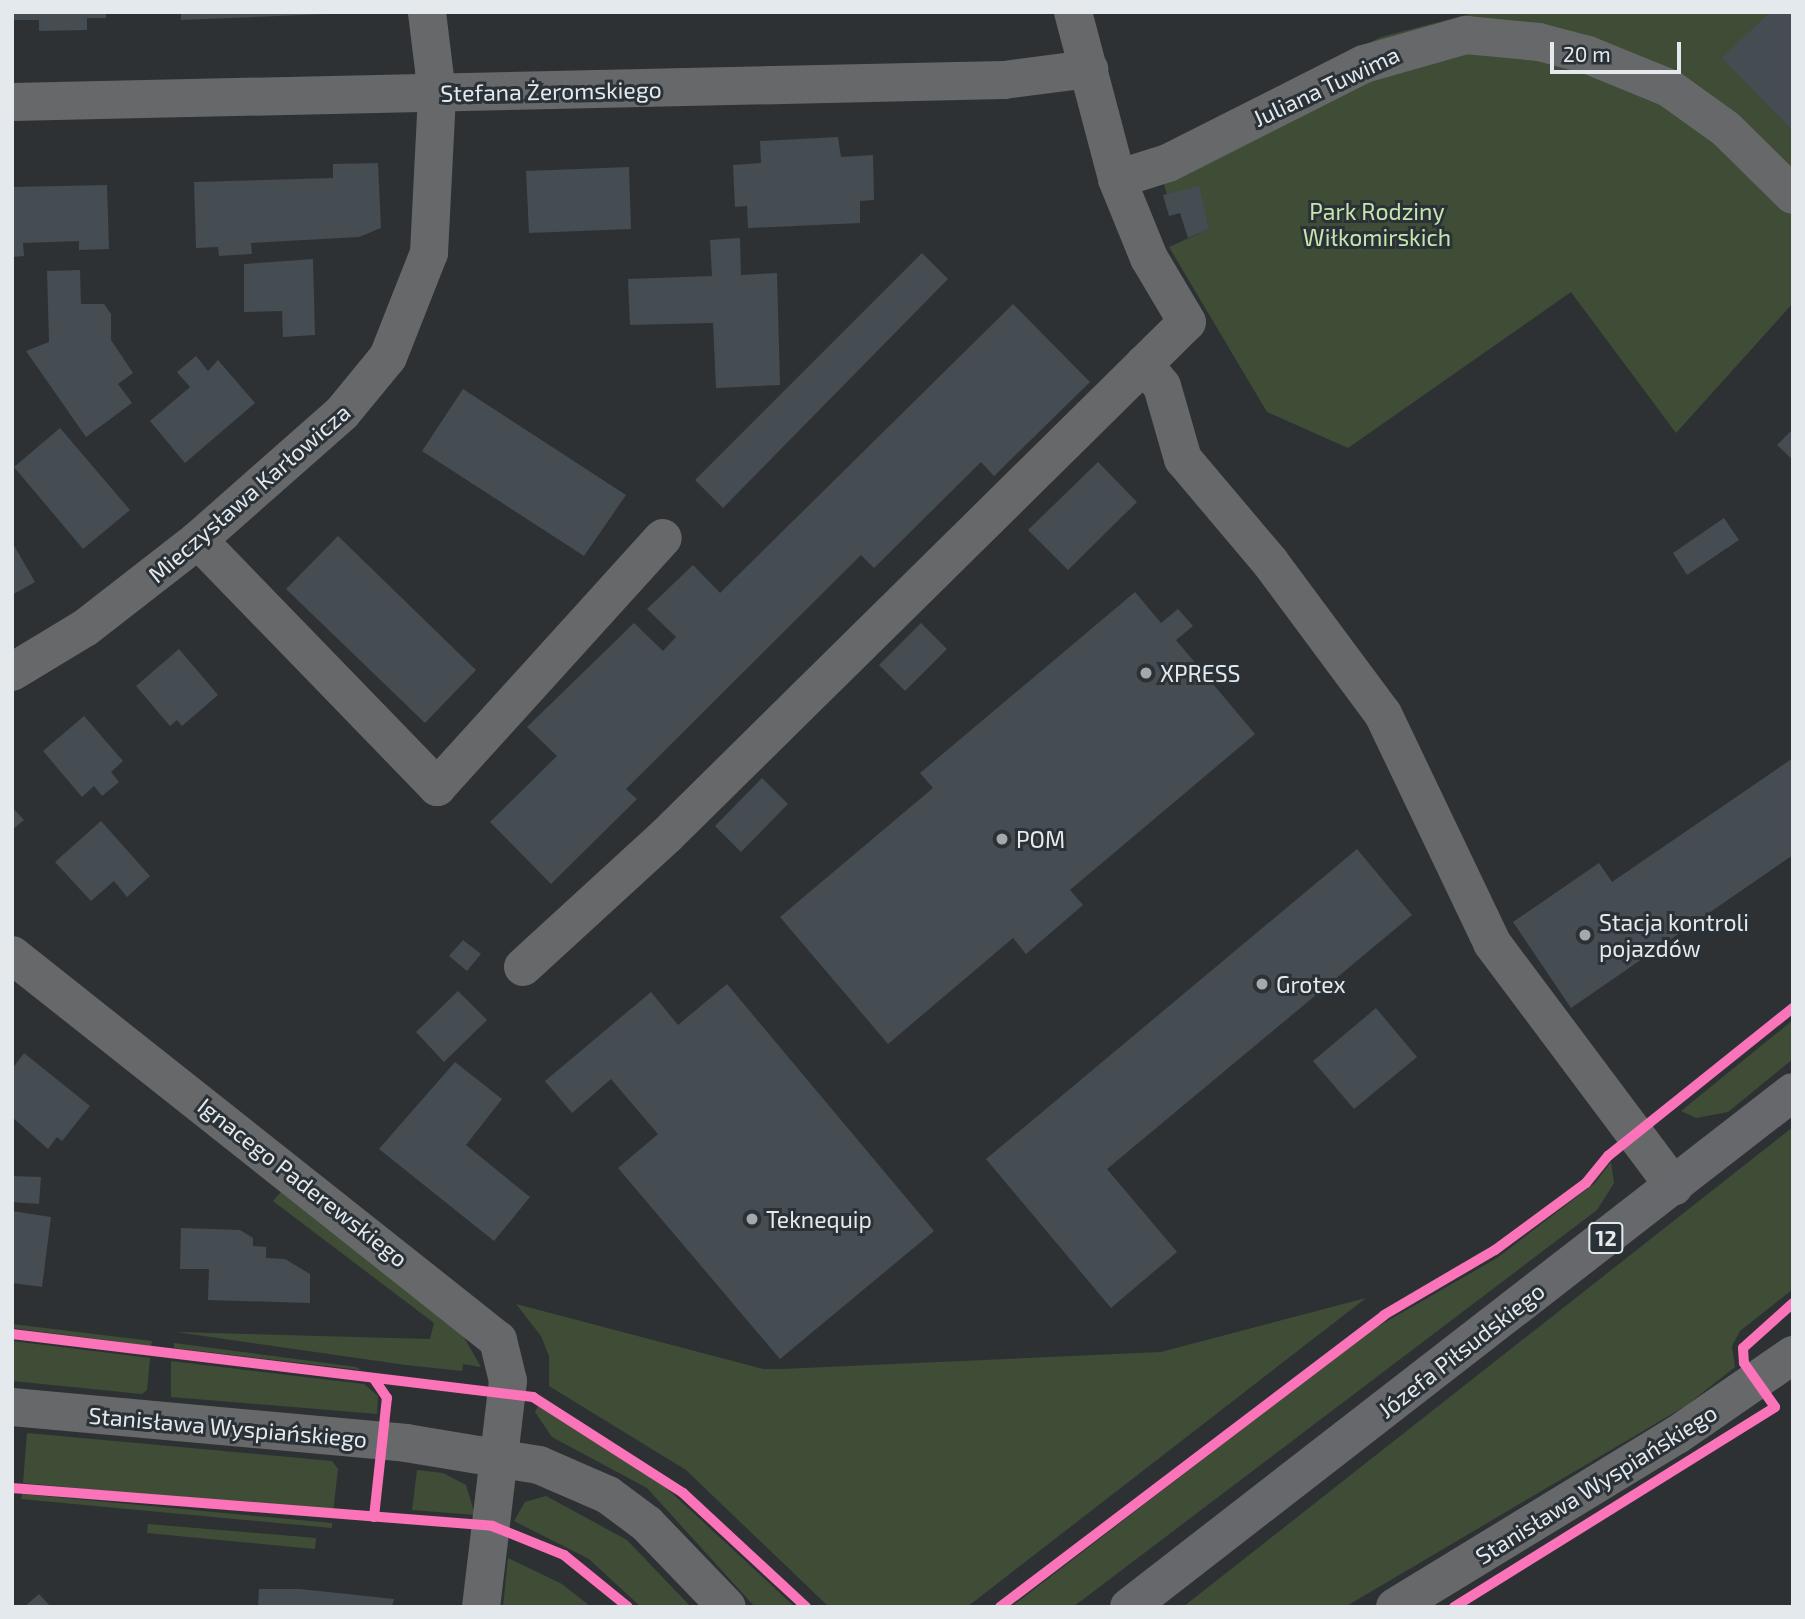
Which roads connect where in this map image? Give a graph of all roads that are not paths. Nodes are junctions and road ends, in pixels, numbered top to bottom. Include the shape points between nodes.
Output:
1 (427, 12) edge
2 (1073, 12) edge
3 (1089, 69) junction
4 (437, 94) junction
5 (12, 102) edge
6 (1117, 178) junction
7 (1793, 195) edge
8 (1144, 365) junction
9 (663, 538) dead end
10 (198, 540) junction
11 (12, 672) edge
12 (12, 955) edge
13 (523, 967) dead end
14 (1793, 1091) edge
15 (1674, 1186) junction
16 (1793, 1355) edge
17 (12, 1407) edge
18 (500, 1456) junction
19 (481, 1607) edge
20 (727, 1607) edge
21 (1129, 1607) edge
22 (1395, 1607) edge

1 - 4 street, Mieczysława Karłowicza
2 - 3 street
3 - 4 street, Stefana Żeromskiego via 1004,80
3 - 6 street
4 - 5 street, Stefana Żeromskiego
4 - 10 street, Mieczysława Karłowicza via 429,253 388,357 334,421
6 - 7 street, Juliana Tuwima via 1168,163 1364,64 1466,35 1539,42 1588,55 1669,88 1718,122
6 - 8 street via 1149,258 1187,322
8 - 13 street via 667,835
8 - 15 street via 1162,386 1183,459 1270,562 1383,714 1492,943
9 - 10 street via 437,786
10 - 11 street, Mieczysława Karłowicza via 96,620
12 - 18 street, Ignacego Paderewskiego via 499,1340 508,1381
14 - 15 main road, Józefa Piłsudskiego / 12
15 - 21 main road, Józefa Piłsudskiego / 12
16 - 22 street, Stanisława Wyspiańskiego via 1677,1435
17 - 18 street, Stanisława Wyspiańskiego
18 - 19 street, Ignacego Paderewskiego
18 - 20 street, Stanisława Wyspiańskiego via 573,1476 608,1495 681,1555

